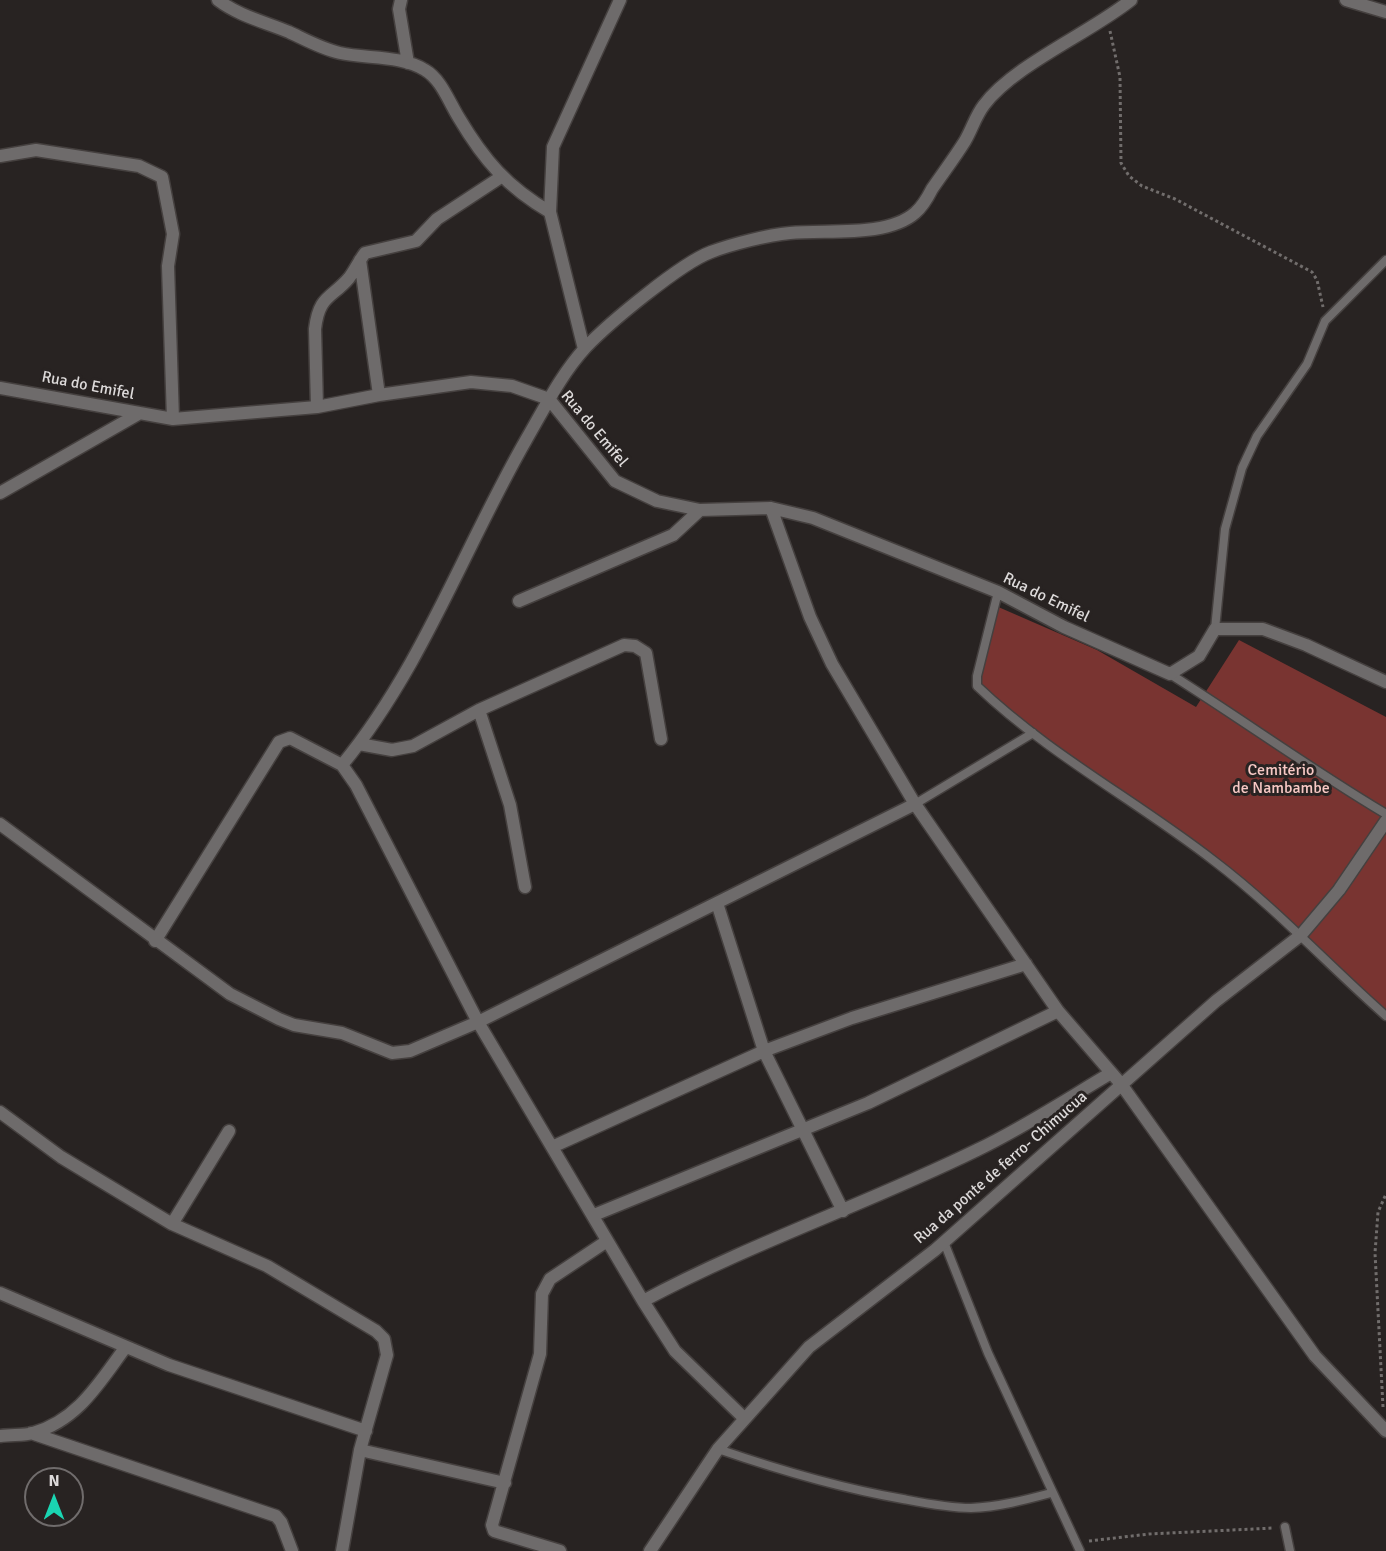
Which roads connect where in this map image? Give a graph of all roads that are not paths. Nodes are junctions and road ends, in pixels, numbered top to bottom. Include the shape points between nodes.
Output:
1 (218, 0) edge
2 (620, 0) edge
3 (1131, 0) edge
4 (1346, 0) edge
5 (397, 3) edge
6 (1386, 12) edge
7 (408, 63) junction
8 (0, 156) edge
9 (501, 177) junction
10 (550, 212) junction
11 (360, 260) junction
12 (1386, 260) edge
13 (584, 349) junction
14 (0, 388) edge
15 (379, 395) junction
16 (549, 399) junction
17 (317, 407) junction
18 (140, 413) junction
19 (173, 418) junction
20 (0, 493) edge
21 (771, 508) junction
22 (700, 510) junction
23 (998, 592) junction
24 (519, 601) dead end
25 (1215, 628) junction
26 (1170, 674) junction
27 (1386, 682) edge
28 (479, 710) junction
29 (1033, 733) junction
30 (661, 739) dead end
31 (359, 744) junction
32 (342, 765) junction
33 (915, 804) junction
34 (1386, 814) edge
35 (1386, 821) edge
36 (0, 824) edge
37 (525, 887) dead end
38 (717, 903) junction
39 (1301, 935) junction
40 (155, 941) junction
41 (1026, 964) junction
42 (1058, 1011) junction
43 (1386, 1016) edge
44 (478, 1022) junction
45 (764, 1051) junction
46 (1111, 1073) junction
47 (1121, 1084) junction
48 (0, 1112) edge
49 (804, 1130) junction
50 (229, 1131) dead end
51 (552, 1147) junction
52 (843, 1211) junction
53 (594, 1215) junction
54 (172, 1224) junction
55 (607, 1241) junction
56 (944, 1242) junction
57 (0, 1293) edge
58 (644, 1301) junction
59 (124, 1348) junction
60 (744, 1418) junction
61 (1385, 1430) edge
62 (366, 1431) junction
63 (31, 1434) junction
64 (0, 1436) edge
65 (718, 1449) junction
66 (360, 1450) junction
67 (505, 1483) junction
68 (1051, 1492) junction
69 (1285, 1527) road end
70 (1078, 1547) edge
71 (292, 1551) edge
72 (342, 1551) edge
73 (560, 1551) edge
74 (650, 1551) edge
75 (1290, 1551) edge

1 - 7 street via 238,12 340,53
2 - 10 street via 553,147
3 - 13 street via 1048,54 984,105 964,142 915,213 898,222 864,230 788,233 711,252 692,261
4 - 6 street
5 - 7 street
7 - 9 street via 425,69 435,78
8 - 19 street via 36,150 139,165 162,177 173,234 168,266
9 - 10 street via 520,195
9 - 11 street via 437,219 416,241 365,253
10 - 13 street
11 - 15 street
11 - 17 street via 348,278 326,297 316,316
12 - 25 lane via 1325,321 1307,364 1257,436 1242,468 1225,530
13 - 16 street
14 - 18 street, Rua do Emifel
15 - 16 street, Rua do Emifel via 471,381 512,386
15 - 17 street, Rua do Emifel
16 - 22 street, Rua do Emifel via 615,481 657,501
16 - 31 street via 504,478 425,639
17 - 19 street, Rua do Emifel
18 - 19 street, Rua do Emifel
18 - 20 street
21 - 22 street, Rua do Emifel
21 - 23 street, Rua do Emifel via 813,518
21 - 33 street via 827,655
22 - 24 street via 673,535
23 - 26 street, Rua do Emifel via 1064,627
23 - 29 lane via 976,676 977,686
25 - 26 street via 1199,656
25 - 27 street via 1263,629
26 - 34 lane
28 - 30 street via 613,648 635,646 646,654
28 - 31 street via 412,746 392,750
28 - 37 street via 510,805
29 - 33 lane
29 - 39 lane via 1213,860
31 - 32 street
32 - 40 street via 290,738 279,742
32 - 44 street via 356,785
33 - 38 street
33 - 41 street
35 - 39 street, Rua da ponte de ferro- Chimucua via 1339,890
36 - 40 street
38 - 44 street
38 - 45 street
39 - 43 lane
39 - 47 street, Rua da ponte de ferro- Chimucua via 1216,1001
40 - 44 street via 230,994 279,1019 342,1033 392,1053 410,1052
41 - 42 street
41 - 45 street via 852,1018
42 - 46 street
42 - 49 street
44 - 51 street
45 - 49 street
45 - 51 street
46 - 47 street
46 - 52 street via 978,1150
47 - 56 street, Rua da ponte de ferro- Chimucua
47 - 61 street via 1315,1356
48 - 54 street via 61,1157
49 - 52 street
49 - 53 street
50 - 54 street
51 - 53 street
52 - 58 street via 779,1234
53 - 55 street
54 - 62 street via 267,1266 384,1339 387,1355
55 - 58 street
55 - 67 street via 550,1279 542,1294 540,1354
56 - 60 street, Rua da ponte de ferro- Chimucua via 809,1347
56 - 68 lane via 988,1353
57 - 59 street
58 - 60 street via 675,1351
59 - 62 street
59 - 63 street via 86,1402 62,1422
60 - 65 street, Rua da ponte de ferro- Chimucua
62 - 66 street
63 - 64 street
63 - 71 street via 276,1516
65 - 68 lane via 849,1490 922,1502 969,1508 1018,1502
65 - 74 street, Rua da ponte de ferro- Chimucua
66 - 67 street
66 - 72 street
67 - 73 street via 492,1525 494,1531
68 - 70 lane
69 - 75 lane

